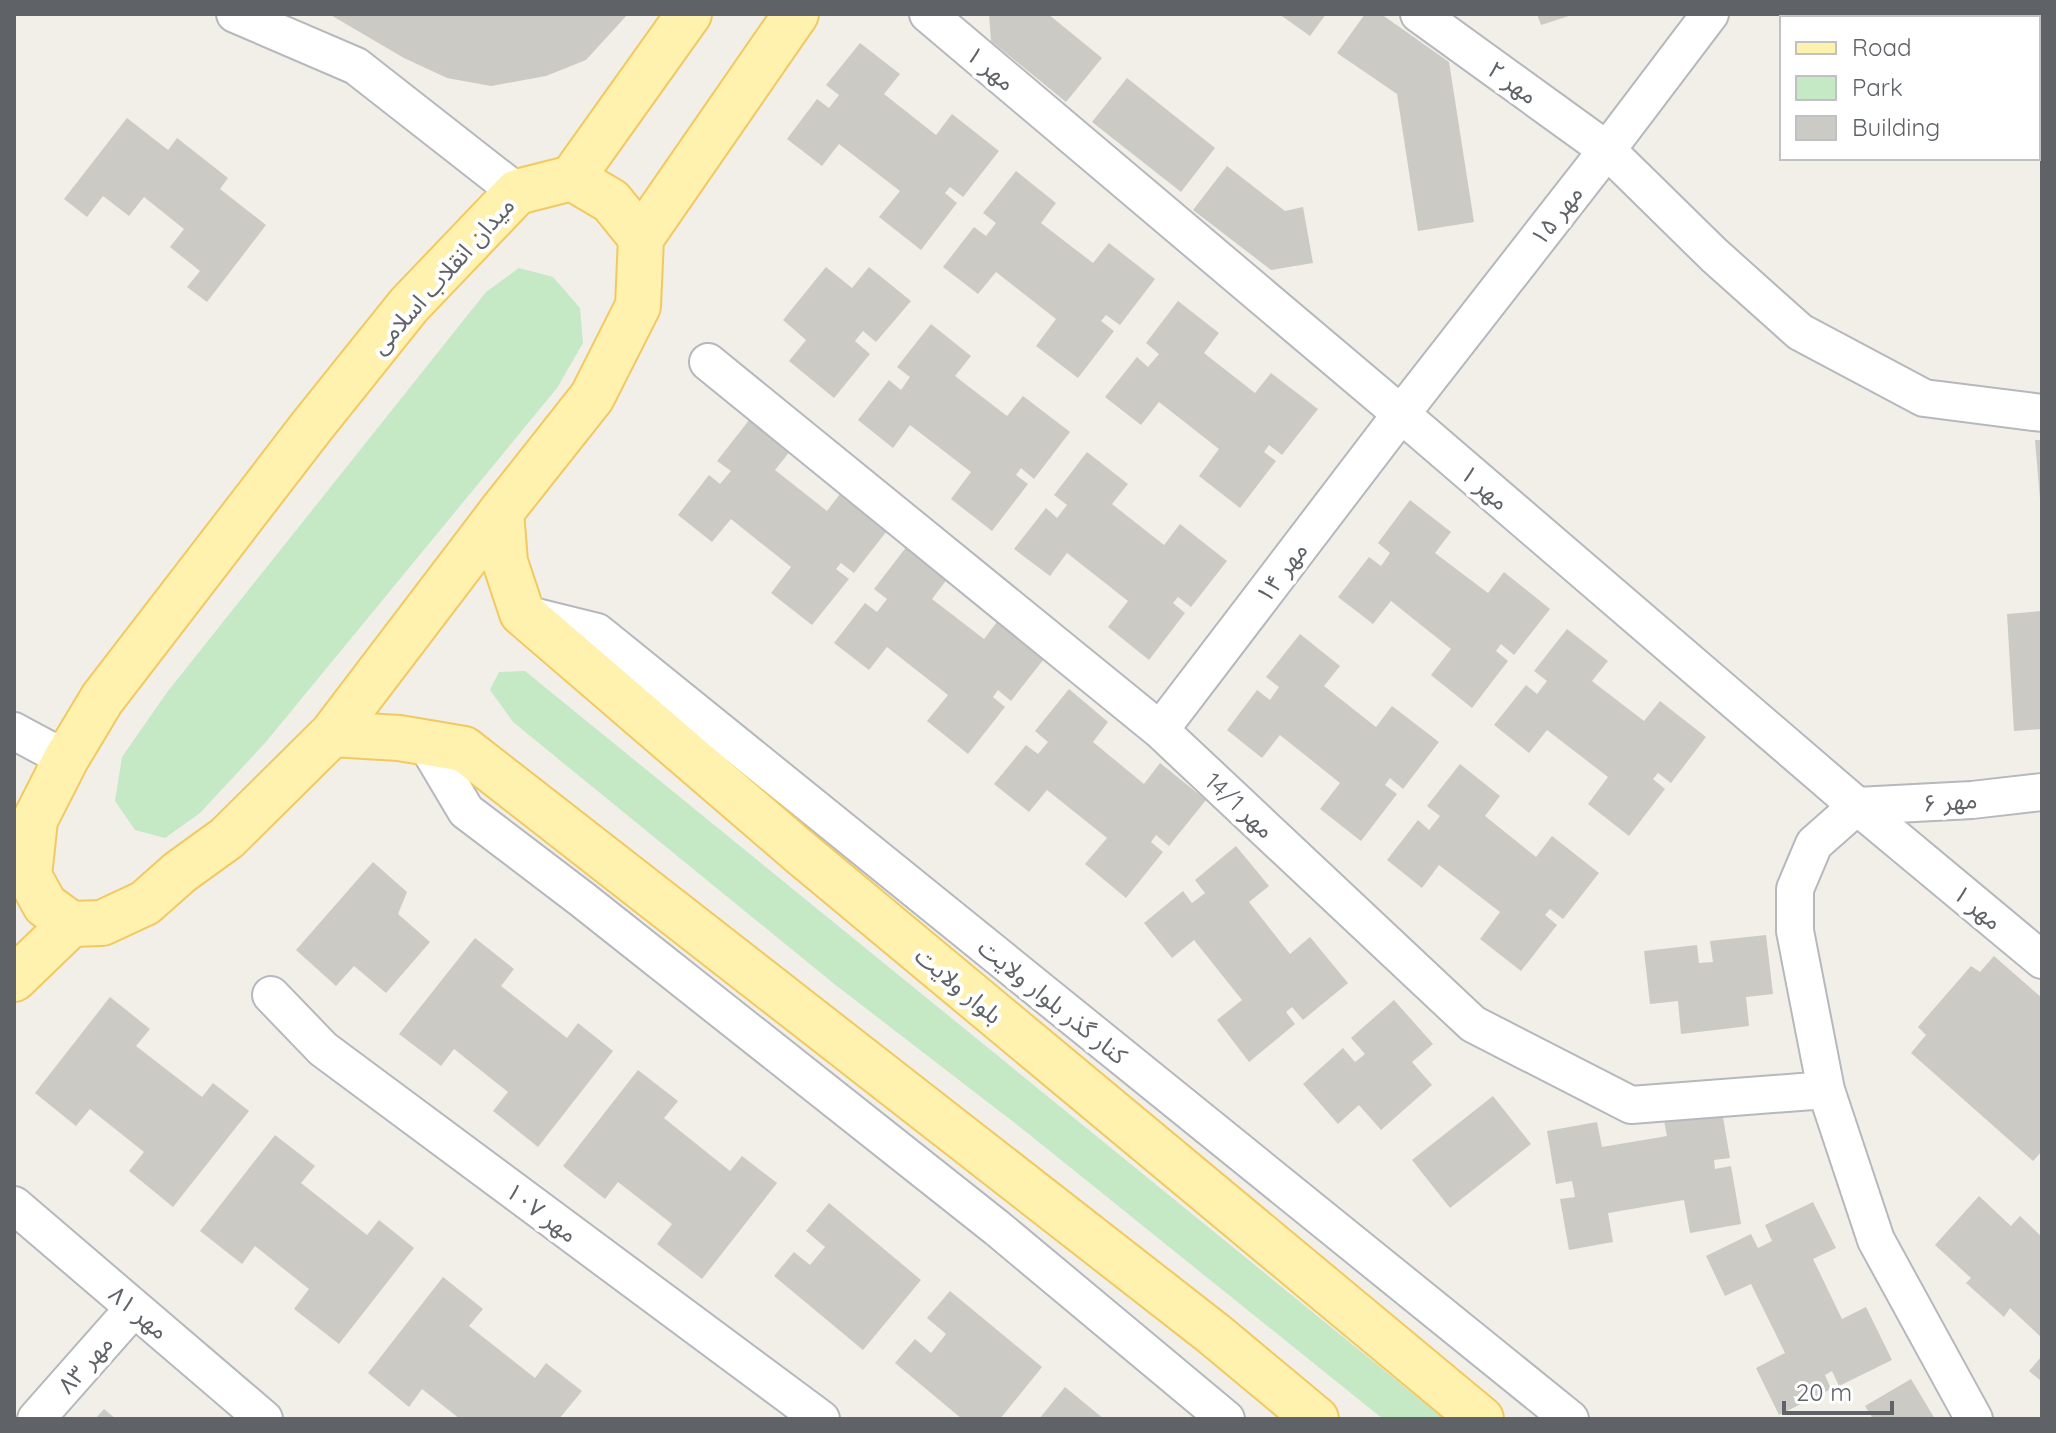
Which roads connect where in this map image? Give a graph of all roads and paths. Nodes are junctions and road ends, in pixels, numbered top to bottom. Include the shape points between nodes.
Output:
1 (237, 14) edge
2 (689, 14) edge
3 (796, 14) edge
4 (928, 14) edge
5 (1419, 14) edge
6 (1710, 14) edge
7 (1607, 150) junction
8 (572, 178) junction
9 (517, 192) junction
10 (641, 238) junction
11 (708, 362) dead end
12 (2042, 413) edge
13 (1401, 414) junction
14 (501, 512) junction
15 (522, 613) junction
16 (1160, 730) junction
17 (14, 731) edge
18 (332, 734) junction
19 (425, 742) junction
20 (66, 759) junction
21 (2042, 792) edge
22 (1857, 806) junction
23 (22, 884) edge
24 (71, 924) junction
25 (2042, 960) edge
26 (14, 979) edge
27 (271, 995) dead end
28 (1826, 1090) junction
29 (14, 1205) edge
30 (134, 1308) junction
31 (36, 1419) edge
32 (264, 1419) edge
33 (821, 1419) edge
34 (1226, 1419) edge
35 (1316, 1419) edge
36 (1481, 1419) edge
37 (1570, 1419) edge
38 (1974, 1419) edge

1 - 9 street via 356,66
2 - 8 main road
3 - 10 main road
4 - 13 street, مهر ۱
5 - 7 street, مهر ۲
6 - 7 street, مهر ۱۵
7 - 12 street, مهر ۲ via 1800,332 1924,398
7 - 13 street, مهر ۱۵
8 - 9 main road, میدان انقلاب اسلامی
8 - 10 main road via 611,201
9 - 20 main road, میدان انقلاب اسلامی via 409,305 312,426 102,699
10 - 14 main road via 638,306 592,397
11 - 16 street, مهر 14/1
13 - 16 street, مهر ۱۴
13 - 22 street, مهر ۱
14 - 15 main road via 505,562
14 - 18 main road
15 - 36 main road, بلوار ولایت via 813,863
15 - 37 street, کنار گذر بلوار ولایت via 597,632
16 - 28 street, مهر 14/1 via 1473,1024 1631,1105
17 - 20 street
18 - 19 main road
18 - 24 main road via 227,838 145,903 102,923
19 - 34 street via 466,811 997,1228
19 - 35 main road via 464,749
20 - 23 main road, میدان انقلاب اسلامی via 35,820
21 - 22 street, مهر ۶
22 - 25 street, مهر ۱
22 - 28 street via 1814,844 1795,889 1795,931
23 - 24 main road, میدان انقلاب اسلامی
24 - 26 main road
27 - 33 street, مهر ۱۰۷ via 323,1049
28 - 38 street via 1876,1240
29 - 30 street, مهر ۸۱
30 - 31 street, مهر ۸۳
30 - 32 street, مهر ۸۱

